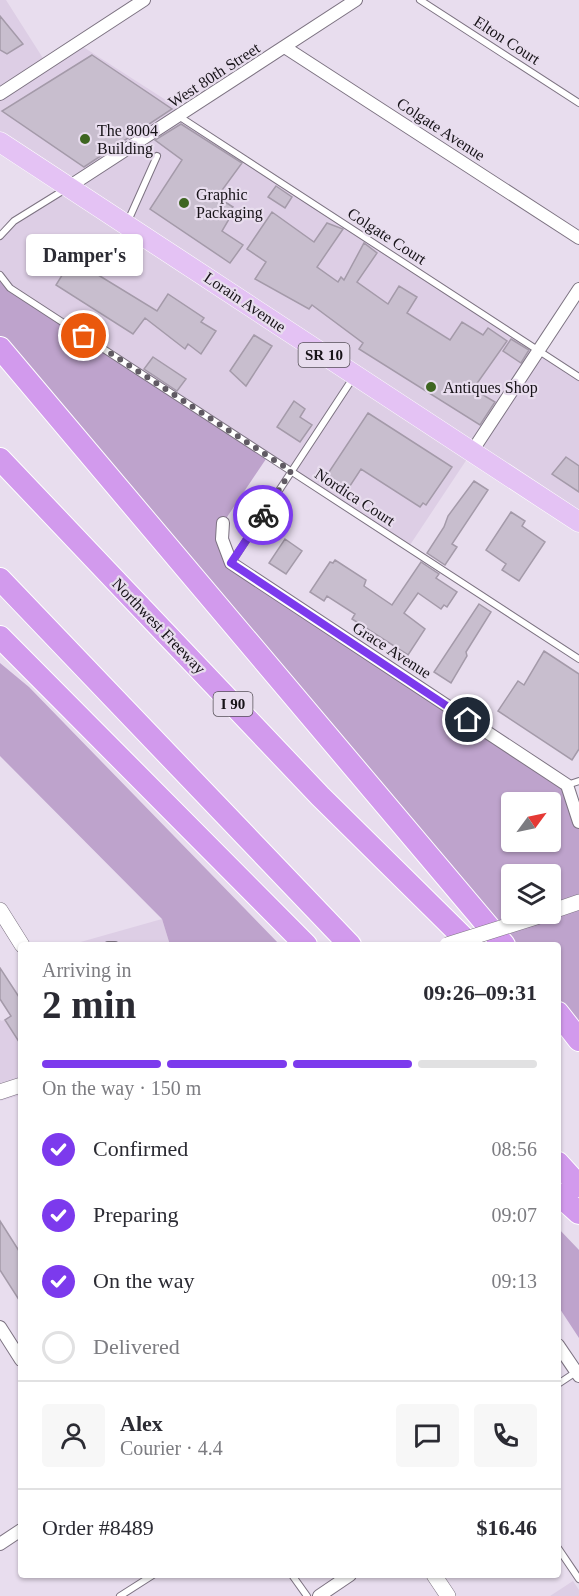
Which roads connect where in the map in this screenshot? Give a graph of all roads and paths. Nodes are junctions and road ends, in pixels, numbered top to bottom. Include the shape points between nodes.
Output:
1 (144, 0) edge
2 (356, 0) edge
3 (420, 0) edge
4 (286, 48) junction
5 (0, 94) edge
6 (579, 102) edge
7 (180, 117) junction
8 (0, 141) edge
9 (157, 156) dead end
10 (70, 186) junction
11 (127, 224) junction
12 (0, 236) edge
13 (579, 238) edge
14 (0, 275) edge
15 (579, 289) edge
16 (0, 348) edge
17 (539, 351) junction
18 (356, 375) junction
19 (579, 377) edge
20 (471, 453) junction
21 (0, 459) edge
22 (291, 471) junction
23 (579, 522) edge
24 (223, 523) dead end
25 (231, 563) junction
26 (0, 579) edge
27 (0, 637) edge
28 (579, 659) edge
29 (573, 783) edge
30 (579, 822) edge
31 (579, 902) edge
32 (561, 908) edge
33 (2, 916) edge
34 (513, 924) edge
35 (20, 942) edge
36 (303, 942) edge
37 (347, 942) edge
38 (456, 942) edge
39 (468, 942) edge
40 (501, 942) edge
41 (561, 1017) edge
42 (561, 1035) edge
43 (579, 1040) edge
44 (579, 1052) edge
45 (18, 1086) edge
46 (0, 1092) edge
47 (561, 1166) edge
48 (579, 1186) edge
49 (561, 1197) edge
50 (579, 1213) edge
51 (0, 1327) edge
52 (561, 1349) edge
53 (18, 1354) edge
54 (578, 1374) edge
55 (561, 1382) edge
56 (18, 1532) edge
57 (0, 1544) edge
58 (561, 1553) edge
59 (148, 1578) edge
60 (294, 1578) edge
61 (346, 1578) edge
62 (436, 1578) edge
63 (579, 1580) edge
64 (120, 1596) edge
65 (307, 1596) edge
66 (319, 1596) edge
67 (448, 1596) edge

1 - 5 street
2 - 4 street, West 80th Street
3 - 6 lane, Elton Court
4 - 7 street, West 80th Street
4 - 13 street, Colgate Avenue
7 - 10 street, West 80th Street
7 - 17 lane, Colgate Court
8 - 10 main road, Lorain Avenue / SR 10
9 - 11 lane
10 - 11 main road, Lorain Avenue / SR 10
10 - 12 lane, West 80th Street via 14,221
11 - 18 main road, Lorain Avenue / SR 10
14 - 22 lane, Nordica Court via 10,288
15 - 17 street
16 - 40 highway
17 - 19 lane, Colgate Court
17 - 20 street
18 - 20 main road, Lorain Avenue / SR 10
18 - 22 lane
20 - 23 main road, Lorain Avenue / SR 10
21 - 39 highway, Northwest Freeway / I 90 via 320,796
22 - 25 lane
22 - 28 lane, Nordica Court
24 - 25 street via 222,539
25 - 29 street, Grace Avenue
26 - 37 highway
27 - 36 highway
29 - 30 street, Grace Avenue
31 - 32 street
33 - 35 street
34 - 38 street, bridge
41 - 43 highway
42 - 44 highway
45 - 46 street
47 - 48 highway
49 - 50 highway
51 - 53 street
52 - 54 street
54 - 55 lane
56 - 57 street
58 - 63 lane
59 - 64 lane
60 - 65 lane
61 - 66 street
62 - 67 street

